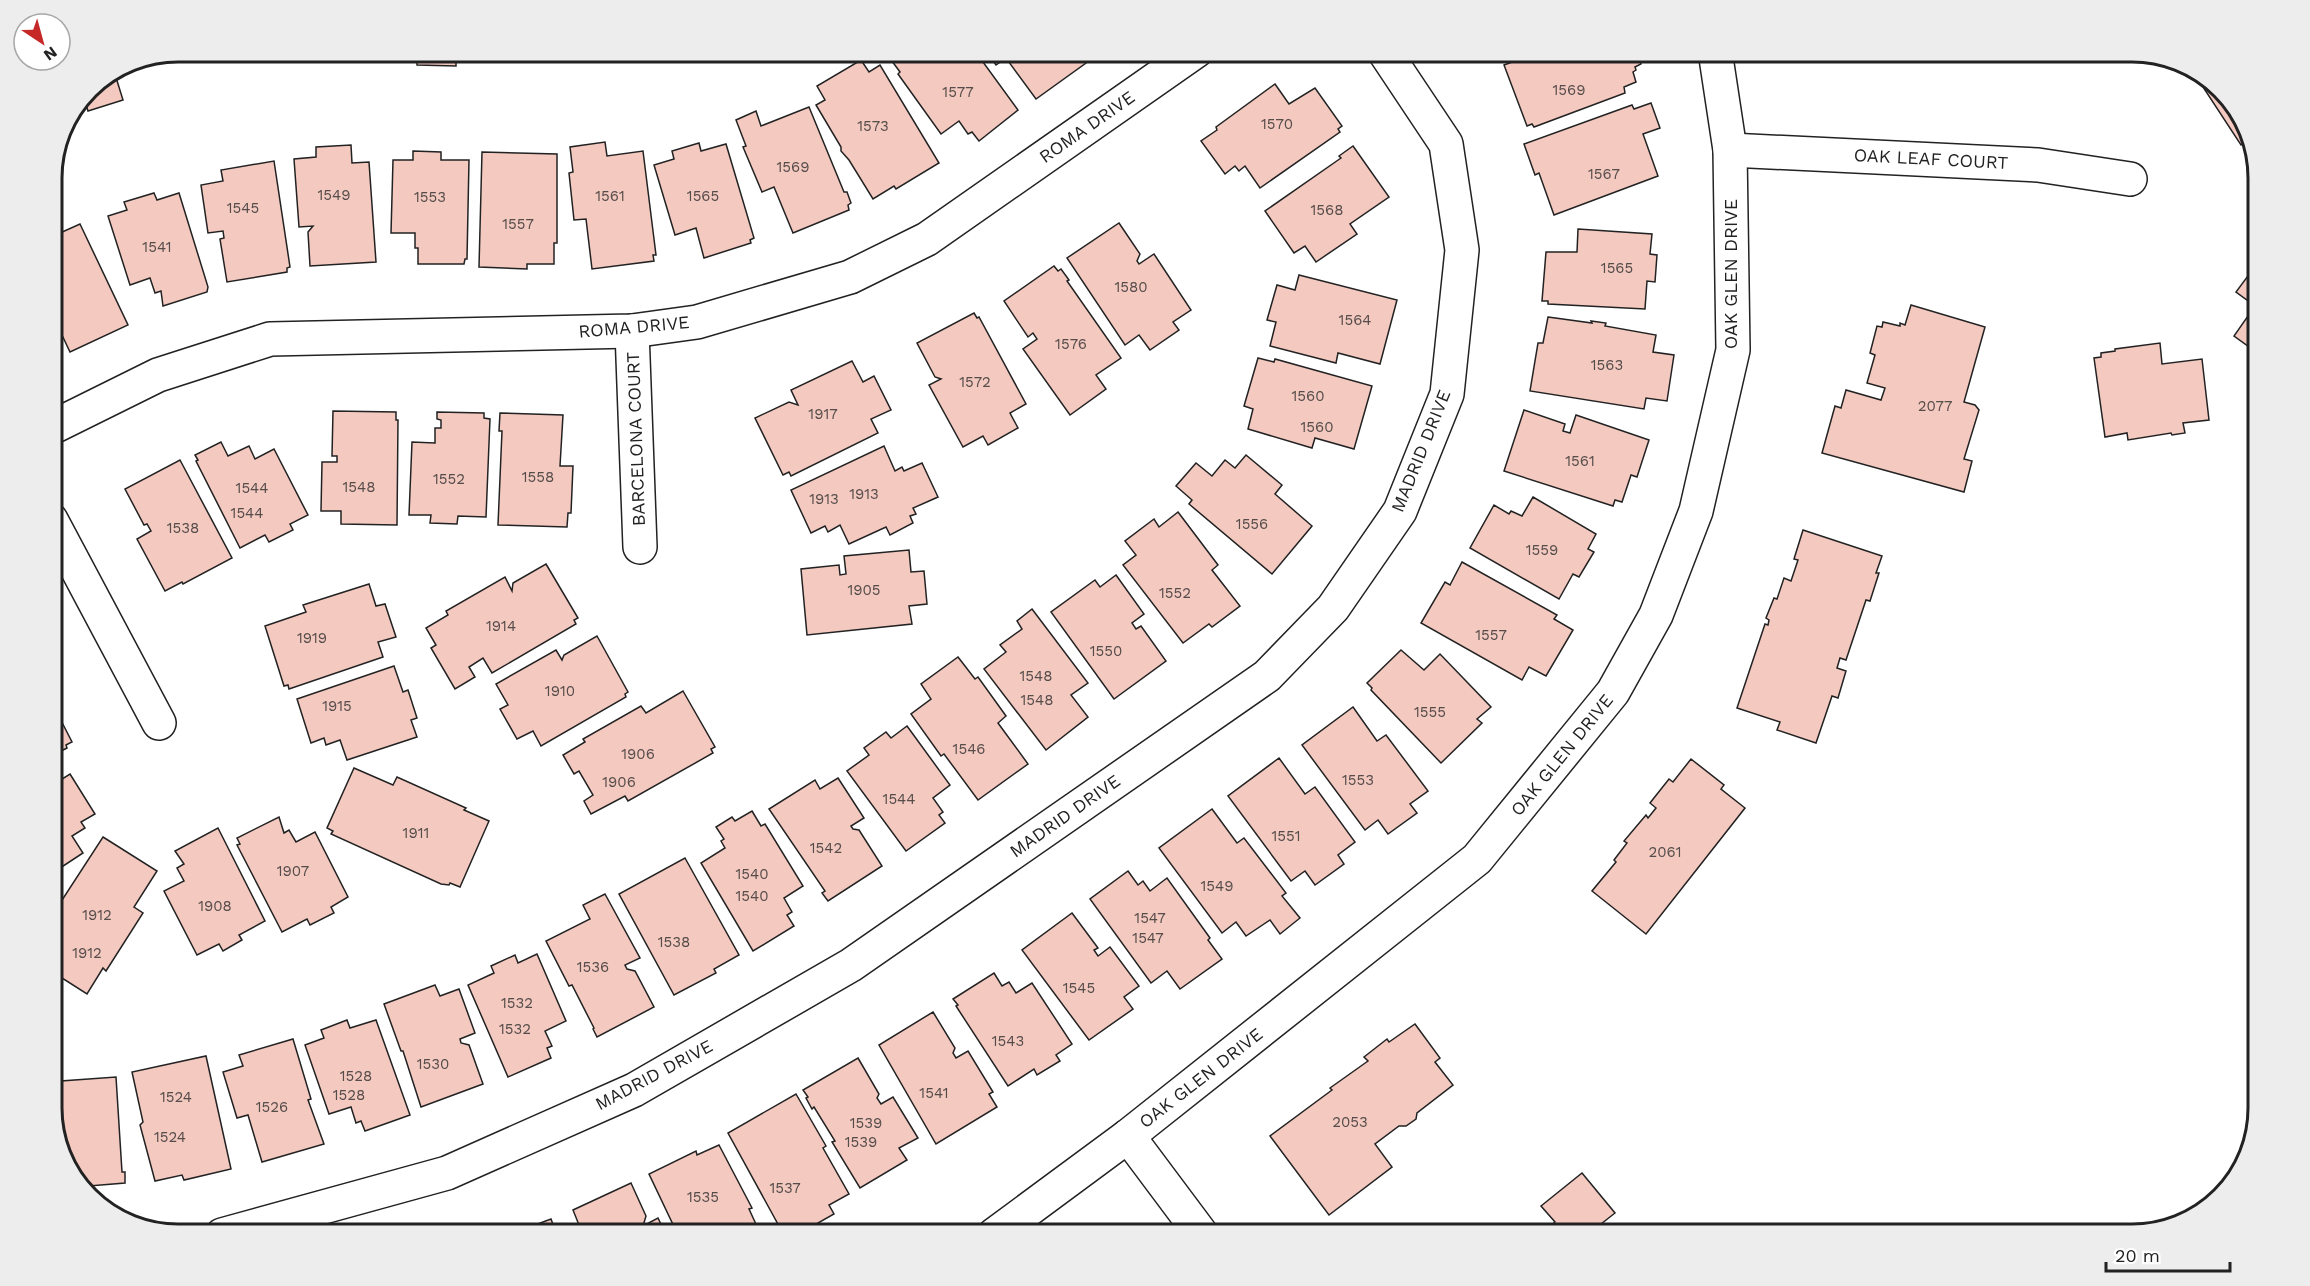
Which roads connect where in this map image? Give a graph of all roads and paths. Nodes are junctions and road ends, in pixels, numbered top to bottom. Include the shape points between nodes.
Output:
1 (1180, 62) edge
2 (1391, 62) edge
3 (1717, 62) edge
4 (1730, 150) junction
5 (2130, 179) dead end
6 (632, 331) junction
7 (62, 423) edge
8 (62, 541) edge
9 (640, 547) dead end
10 (159, 723) dead end
11 (1128, 1136) junction
12 (262, 1224) edge
13 (1009, 1224) edge
14 (1194, 1224) edge

1 - 6 street, ROMA DRIVE via 927,239 850,277 697,322
2 - 12 street, MADRID DRIVE via 1446,144 1462,250 1447,394 1400,511 1333,608 1275,668 851,965 634,1090 447,1173
3 - 4 street, OAK GLEN DRIVE
4 - 5 street, OAK LEAF COURT via 2038,165
4 - 11 street, OAK GLEN DRIVE via 1733,350 1696,510 1656,615 1613,692 1477,860
6 - 7 street, ROMA DRIVE via 270,339 158,375
6 - 9 street, BARCELONA COURT
8 - 10 street
11 - 13 street, OAK GLEN DRIVE
11 - 14 street

